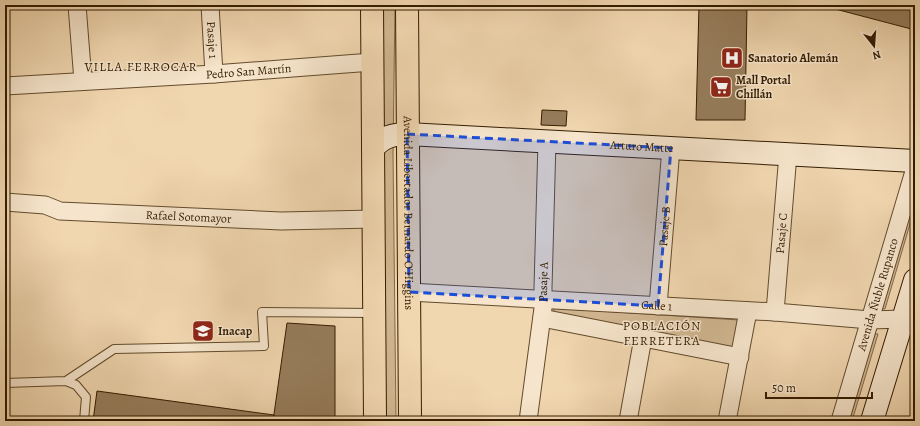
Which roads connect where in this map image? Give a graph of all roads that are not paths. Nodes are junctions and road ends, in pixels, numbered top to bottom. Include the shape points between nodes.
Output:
1 (77, 5) edge
2 (210, 5) edge
3 (372, 5) edge
4 (407, 5) edge
5 (372, 62) junction
6 (214, 74) junction
7 (83, 81) junction
8 (5, 86) edge
9 (407, 134) junction
10 (547, 141) junction
11 (373, 148) junction
12 (670, 148) junction
13 (788, 154) junction
14 (915, 161) edge
15 (915, 168) edge
16 (408, 196) junction
17 (373, 197) junction
18 (5, 202) edge
19 (374, 219) junction
20 (915, 280) edge
21 (409, 292) junction
22 (543, 299) junction
23 (658, 306) junction
24 (748, 311) junction
25 (774, 312) junction
26 (374, 313) junction
27 (542, 318) junction
28 (903, 319) junction
29 (870, 320) junction
30 (642, 338) junction
31 (740, 357) junction
32 (66, 381) junction
33 (5, 383) edge
34 (84, 421) edge
35 (375, 421) edge
36 (410, 421) edge
37 (528, 421) edge
38 (628, 421) edge
39 (728, 421) edge
40 (840, 421) edge
41 (872, 421) edge

1 - 7 street
2 - 6 street, Pasaje 1
3 - 5 main road
4 - 9 main road, Avenida Libertador Bernardo O'Higgins
5 - 6 street, Pedro San Martín
5 - 11 main road
6 - 7 street, Pedro San Martín
7 - 8 street, Pedro San Martín
9 - 10 street, Arturo Matte
9 - 11 street, Arturo Matte via 387,137
9 - 16 main road, Avenida Libertador Bernardo O'Higgins
10 - 12 street, Arturo Matte
10 - 22 street, Pasaje A
11 - 17 main road
12 - 13 street, Arturo Matte
12 - 23 street, Pasaje B
13 - 14 street, Arturo Matte
13 - 25 street, Pasaje C
15 - 29 street, Avenida Ñuble Rupanco
16 - 17 main road via 395,189 389,189
16 - 21 main road, Avenida Libertador Bernardo O'Higgins
17 - 19 main road
18 - 19 street, Rafael Sotomayor via 45,205 60,211 281,221
19 - 26 main road
20 - 28 street
21 - 22 street, Calle 1
21 - 36 main road, Avenida Libertador Bernardo O'Higgins
22 - 23 street, Calle 1
22 - 27 street, Pasaje A
23 - 24 street, Calle 1
24 - 25 street, Calle 1
24 - 31 street
25 - 29 street, Calle 1
26 - 32 lane via 262,312 264,346 114,349
26 - 35 main road
27 - 30 street
27 - 37 street, Pasaje A
28 - 29 street, Calle 1
28 - 41 street
29 - 40 street, Avenida Ñuble Rupanco
30 - 31 street
30 - 38 street
31 - 39 street
32 - 33 lane
32 - 34 lane via 76,385 86,397

